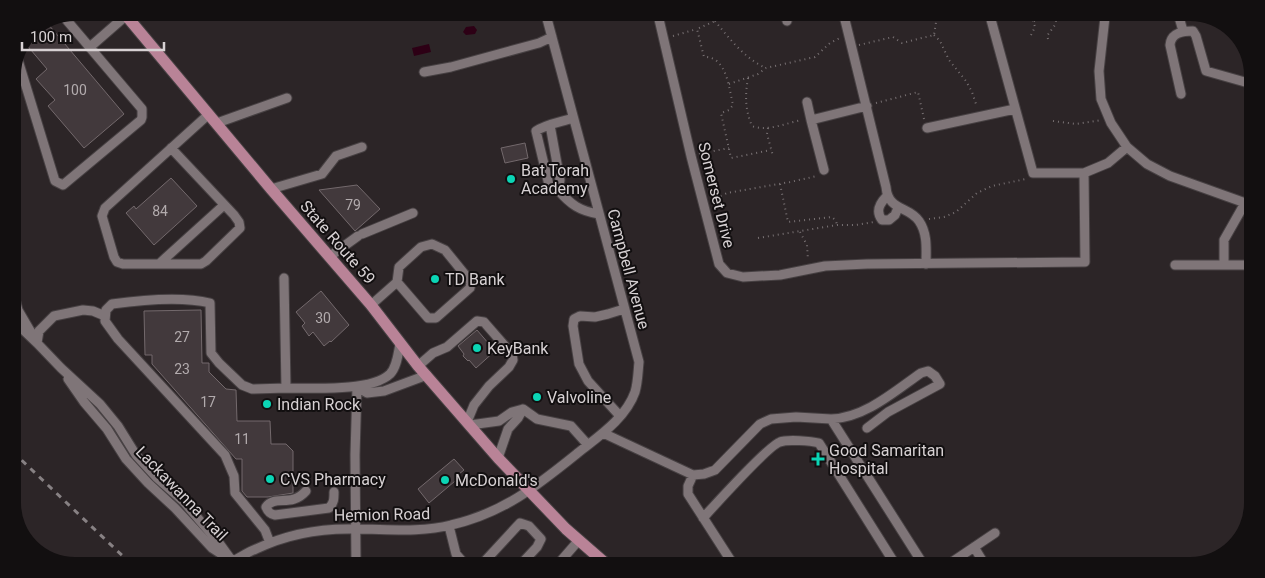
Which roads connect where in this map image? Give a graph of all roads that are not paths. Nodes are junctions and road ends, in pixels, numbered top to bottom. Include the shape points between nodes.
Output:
1 (119, 21) edge
2 (134, 21) edge
3 (548, 21) edge
4 (660, 21) edge
5 (845, 21) edge
6 (991, 21) edge
7 (1105, 21) edge
8 (1181, 21) edge
9 (68, 22) edge
10 (1183, 31) junction
11 (552, 37) junction
12 (90, 47) junction
13 (21, 70) edge
14 (424, 72) dead end
15 (1244, 82) edge
16 (1181, 94) dead end
17 (287, 98) dead end
18 (807, 102) dead end
19 (867, 106) junction
20 (1016, 109) junction
21 (209, 114) junction
22 (573, 118) junction
23 (811, 120) junction
24 (217, 123) junction
25 (550, 125) junction
26 (927, 128) road end
27 (362, 147) dead end
28 (1126, 147) junction
29 (171, 148) junction
30 (824, 170) road end
31 (1084, 174) junction
32 (271, 189) junction
33 (558, 190) junction
34 (887, 196) junction
35 (1244, 203) edge
36 (224, 205) junction
37 (898, 208) junction
38 (1244, 210) edge
39 (413, 213) dead end
40 (599, 214) junction
41 (329, 257) junction
42 (160, 263) junction
43 (926, 264) junction
44 (1224, 264) junction
45 (1175, 265) dead end
46 (1244, 265) edge
47 (284, 278) dead end
48 (396, 282) junction
49 (371, 305) junction
50 (624, 309) junction
51 (21, 315) edge
52 (105, 316) junction
53 (21, 328) edge
54 (37, 343) junction
55 (400, 344) junction
56 (418, 366) junction
57 (427, 375) junction
58 (357, 387) junction
59 (286, 388) junction
60 (523, 409) junction
61 (620, 416) junction
62 (831, 419) junction
63 (468, 423) junction
64 (867, 428) dead end
65 (604, 433) junction
66 (588, 445) junction
67 (498, 458) junction
68 (693, 474) junction
69 (306, 491) dead end
70 (530, 491) junction
71 (334, 492) dead end
72 (703, 518) junction
73 (449, 526) junction
74 (354, 529) junction
75 (996, 533) dead end
76 (579, 540) junction
77 (270, 543) junction
78 (974, 547) junction
79 (229, 557) edge
80 (240, 557) edge
81 (356, 557) edge
82 (458, 557) edge
83 (489, 557) edge
84 (528, 557) edge
85 (567, 557) edge
86 (598, 557) edge
87 (728, 557) edge
88 (891, 557) edge
89 (920, 557) edge
90 (960, 557) edge
91 (981, 557) edge

1 - 12 street
2 - 21 main road, State Route 59
3 - 11 street, Campbell Avenue
4 - 43 street, Somerset Drive via 719,264 728,273 743,277 780,275 825,266
5 - 19 street
6 - 20 street
7 - 28 street via 1099,71 1101,99
8 - 10 street
9 - 12 street
10 - 15 street via 1193,31 1196,36 1206,70
10 - 16 street via 1174,35 1170,45
11 - 14 street
11 - 22 street, Campbell Avenue
12 - 13 street via 142,109 142,117 63,185 55,181
17 - 24 street
18 - 23 street
19 - 23 street
19 - 34 street
20 - 26 street
20 - 31 street via 1033,173
21 - 24 main road, State Route 59
21 - 29 street
22 - 25 street
22 - 40 street, Campbell Avenue
23 - 30 street
24 - 32 main road, State Route 59
25 - 33 street via 560,180
25 - 33 street via 536,131 550,185
27 - 32 street via 336,156 322,174
28 - 31 street via 1108,163
28 - 35 street via 1147,164 1170,176
29 - 36 street
29 - 42 street via 104,208 102,216 118,262
31 - 43 street, Somerset Drive via 1085,262
32 - 41 main road, State Route 59
33 - 40 street via 583,211
34 - 37 street
34 - 37 street via 879,208 878,215 882,220 889,220
36 - 42 street
36 - 42 street via 239,222 240,228 206,261 201,264
37 - 43 street via 920,222 925,234
38 - 44 street via 1224,240
39 - 41 street via 360,235
40 - 50 street, Campbell Avenue
41 - 49 main road, State Route 59
44 - 45 street
44 - 46 street
47 - 59 street
48 - 48 street via 399,267 421,247 432,244 445,250 471,282 470,288 436,318 428,318
48 - 49 street
49 - 55 main road, State Route 59
50 - 61 street, Campbell Avenue via 639,362 635,392
50 - 61 street via 595,317 580,316 574,319 573,326 579,364 588,381
51 - 54 street, Lackawanna Trail
52 - 54 street via 83,310 54,316 39,331
52 - 59 street via 112,304 119,303 198,300 210,303 211,353 219,363 242,385 252,389
52 - 77 street via 118,339 225,455 234,476 235,493 265,530
53 - 54 street, Lackawanna Trail
54 - 79 street, Lackawanna Trail via 100,404 136,455 184,502
55 - 56 main road, State Route 59
55 - 58 street via 396,364 390,374
56 - 57 main road, State Route 59
56 - 63 street via 477,321 484,322 507,348 513,360 474,405
57 - 58 street via 384,391 367,393
57 - 63 main road, State Route 59
58 - 59 street
58 - 74 street
60 - 63 street via 499,421
60 - 66 street via 537,419 571,426
60 - 67 street via 508,429
61 - 65 street, Campbell Avenue
62 - 64 street via 864,410 921,373 928,371 935,376 940,384 888,412
62 - 68 street via 771,419 760,424 715,470
62 - 89 street
63 - 67 main road, State Route 59
65 - 66 street, Campbell Avenue
65 - 68 street
66 - 70 street, Campbell Avenue
67 - 70 main road, State Route 59
68 - 72 street via 688,494
69 - 71 street via 294,500 270,502 267,510 275,515 329,508
70 - 73 street, Hemion Road via 490,512
70 - 76 main road, State Route 59
72 - 87 street
72 - 88 street via 780,442 819,443
73 - 74 street, Hemion Road
73 - 82 street
74 - 77 street, Hemion Road via 306,533
74 - 81 street
75 - 78 street
76 - 85 street
76 - 86 main road, State Route 59
77 - 80 street, Hemion Road
78 - 90 street
78 - 91 street
83 - 84 street via 520,523 529,526 541,538

